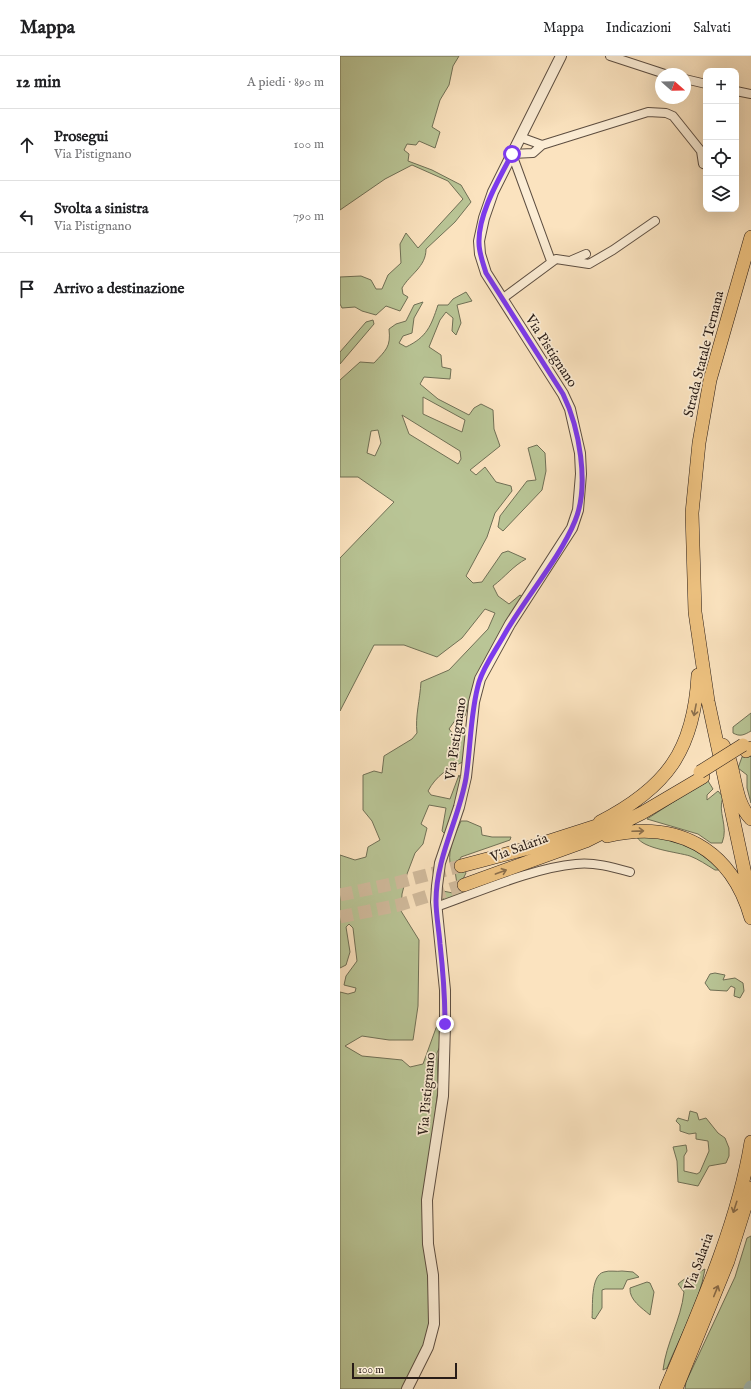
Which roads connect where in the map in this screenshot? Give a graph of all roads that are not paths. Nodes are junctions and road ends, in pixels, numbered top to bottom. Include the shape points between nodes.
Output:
1 (561, 56) edge
2 (610, 56) edge
3 (655, 71) edge
4 (691, 80) edge
5 (703, 83) edge
6 (739, 91) edge
7 (751, 94) edge
8 (520, 137) junction
9 (542, 145) junction
10 (703, 152) edge
11 (512, 154) junction
12 (655, 221) dead end
13 (751, 237) edge
14 (586, 254) dead end
15 (572, 260) junction
16 (551, 261) junction
17 (502, 299) junction
18 (699, 643) junction
19 (703, 670) junction
20 (723, 745) junction
21 (748, 746) edge
22 (751, 819) edge
23 (584, 836) junction
24 (461, 866) tunnel mouth
25 (630, 872) dead end
26 (751, 876) edge
27 (464, 885) tunnel mouth
28 (751, 902) edge
29 (436, 907) junction
30 (751, 918) edge
31 (751, 1142) edge
32 (751, 1188) edge
33 (673, 1384) edge
34 (407, 1389) edge

1 - 8 street, Via Pistignano
2 - 3 street
4 - 5 street
6 - 7 street
8 - 9 street
8 - 11 street, Via Pistignano
9 - 10 street via 648,112 656,112 673,116
9 - 11 street via 533,153
11 - 16 street
11 - 17 street, Via Pistignano via 493,192 479,242 486,273
12 - 15 street via 589,264
13 - 18 highway, Strada Statale Ternana via 710,380 699,443 692,513 695,612
14 - 15 street
15 - 16 street
16 - 17 street
17 - 29 street, Via Pistignano via 570,409 580,453 580,496 572,528 510,624 480,679 474,702 466,777 440,863
18 - 19 highway, Strada Statale Ternana
18 -> 23 highway via 697,697 692,725 674,762 663,777 640,798
19 - 20 highway, Strada Statale Ternana
19 - 28 highway, Strada Statale Ternana
20 - 22 highway via 730,756 739,800
20 - 26 highway, Strada Statale Ternana
21 - 23 highway via 642,813
23 - 24 highway, Via Salaria
27 -> 23 highway, Via Salaria
23 -> 30 highway via 637,830 661,831 701,846 726,868 741,890
25 - 29 street via 606,865 577,863 545,869
29 - 34 street, Via Pistignano via 445,990 445,1024 443,1096 427,1200 434,1324 428,1347
31 -> 33 highway, Via Salaria via 739,1196
33 -> 32 highway, Via Salaria via 728,1261

